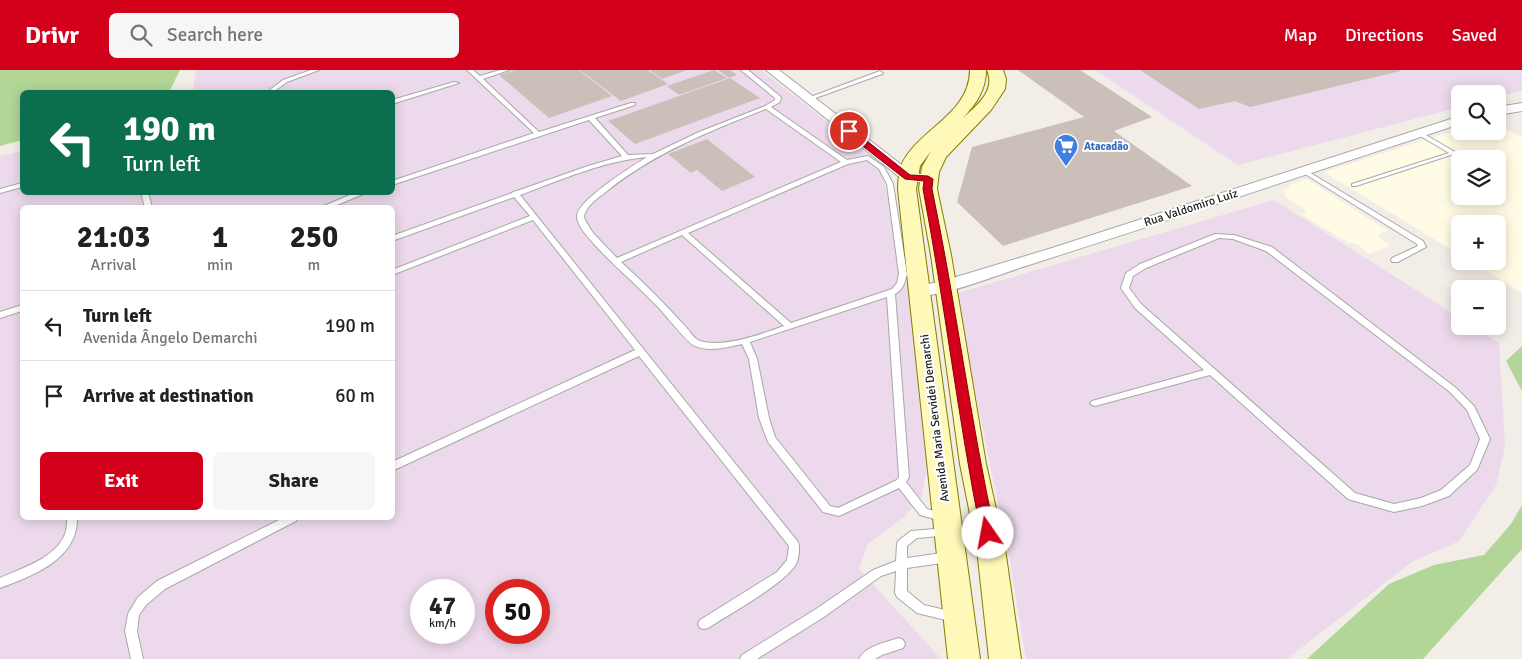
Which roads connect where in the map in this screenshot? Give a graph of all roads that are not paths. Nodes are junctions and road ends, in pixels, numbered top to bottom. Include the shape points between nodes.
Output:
1 (316, 70) edge
2 (470, 70) edge
3 (506, 70) edge
4 (744, 70) edge
5 (772, 70) edge
6 (978, 70) edge
7 (995, 70) edge
8 (880, 73) dead end
9 (479, 78) junction
10 (456, 83) dead end
11 (273, 90) edge
12 (808, 99) junction
13 (395, 101) edge
14 (633, 104) dead end
15 (767, 107) junction
16 (1522, 107) edge
17 (1506, 110) edge
18 (591, 118) junction
19 (1451, 123) edge
20 (1419, 133) junction
21 (538, 134) junction
22 (654, 154) junction
23 (626, 157) junction
24 (846, 162) junction
25 (1304, 171) junction
26 (908, 177) junction
27 (928, 179) junction
28 (395, 182) edge
29 (1354, 185) dead end
30 (20, 186) edge
31 (0, 191) edge
32 (515, 193) junction
33 (357, 195) edge
34 (330, 205) edge
35 (534, 217) junction
36 (683, 232) junction
37 (395, 238) edge
38 (616, 260) junction
39 (1395, 260) dead end
40 (395, 272) edge
41 (932, 289) junction
42 (891, 293) junction
43 (20, 309) edge
44 (0, 315) edge
45 (789, 326) junction
46 (745, 341) junction
47 (641, 351) junction
48 (1211, 371) junction
49 (1095, 403) dead end
50 (395, 466) edge
51 (901, 482) junction
52 (72, 520) edge
53 (288, 520) edge
54 (949, 535) junction
55 (901, 564) junction
56 (0, 582) edge
57 (959, 618) junction
58 (704, 624) dead end
59 (899, 644) dead end
60 (137, 659) edge
61 (746, 659) edge
62 (865, 659) edge
63 (964, 659) edge
64 (1005, 659) edge

1 - 11 lane via 285,81
2 - 9 lane
3 - 9 lane
4 - 15 lane via 778,97 775,104
5 - 12 street
6 - 26 main road via 977,86 970,98 921,150 911,165
7 - 27 main road via 999,81 997,89 936,157
8 - 12 lane
9 - 21 lane
10 - 13 lane
12 - 26 street
14 - 18 lane
15 - 22 lane
15 - 24 lane
16 - 17 street
18 - 21 lane
18 - 23 lane
19 - 20 street, Rua Valdomiro Luíz
20 - 25 street, Rua Valdomiro Luíz
20 - 29 lane via 1454,153
21 - 28 lane
22 - 23 lane
22 - 38 lane via 621,175 581,213 582,222
23 - 32 lane
24 - 36 lane
24 - 42 lane via 862,158 872,160 886,173 890,184 903,274 901,284
25 - 39 lane via 1420,243 1422,247
25 - 41 street, Rua Valdomiro Luíz
26 - 27 street
26 - 41 main road, Avenida Maria Servidei Demarchi via 907,189
27 - 41 main road, Avenida Maria Servidei Demarchi via 941,255
30 - 31 lane
32 - 35 lane
32 - 37 lane
33 - 34 lane
35 - 40 lane
35 - 47 lane
36 - 38 lane
36 - 45 lane
38 - 46 lane via 695,344 710,347
41 - 54 main road, Avenida Maria Servidei Demarchi
41 - 64 main road, Avenida Maria Servidei Demarchi via 991,548
42 - 45 lane
42 - 51 lane via 905,472
43 - 44 lane
45 - 46 lane
46 - 51 lane via 753,358 771,440 827,508 839,512
47 - 50 lane
47 - 58 lane via 794,545 792,562 782,575
48 - 48 lane via 1352,496 1394,508 1445,493 1474,467 1485,438 1470,408 1453,390 1269,249 1234,236 1218,236 1143,266 1129,275 1125,288 1138,306
48 - 49 lane
51 - 54 lane via 924,512
52 - 56 lane via 67,542 51,559
53 - 60 lane via 161,585 142,601 134,614 131,631
54 - 55 lane
54 - 55 lane via 915,534 910,537 902,544
54 - 57 main road, Avenida Maria Servidei Demarchi
55 - 57 lane via 901,593 921,609
55 - 61 lane via 877,573
57 - 63 main road, Avenida Maria Servidei Demarchi
59 - 62 lane via 879,650

